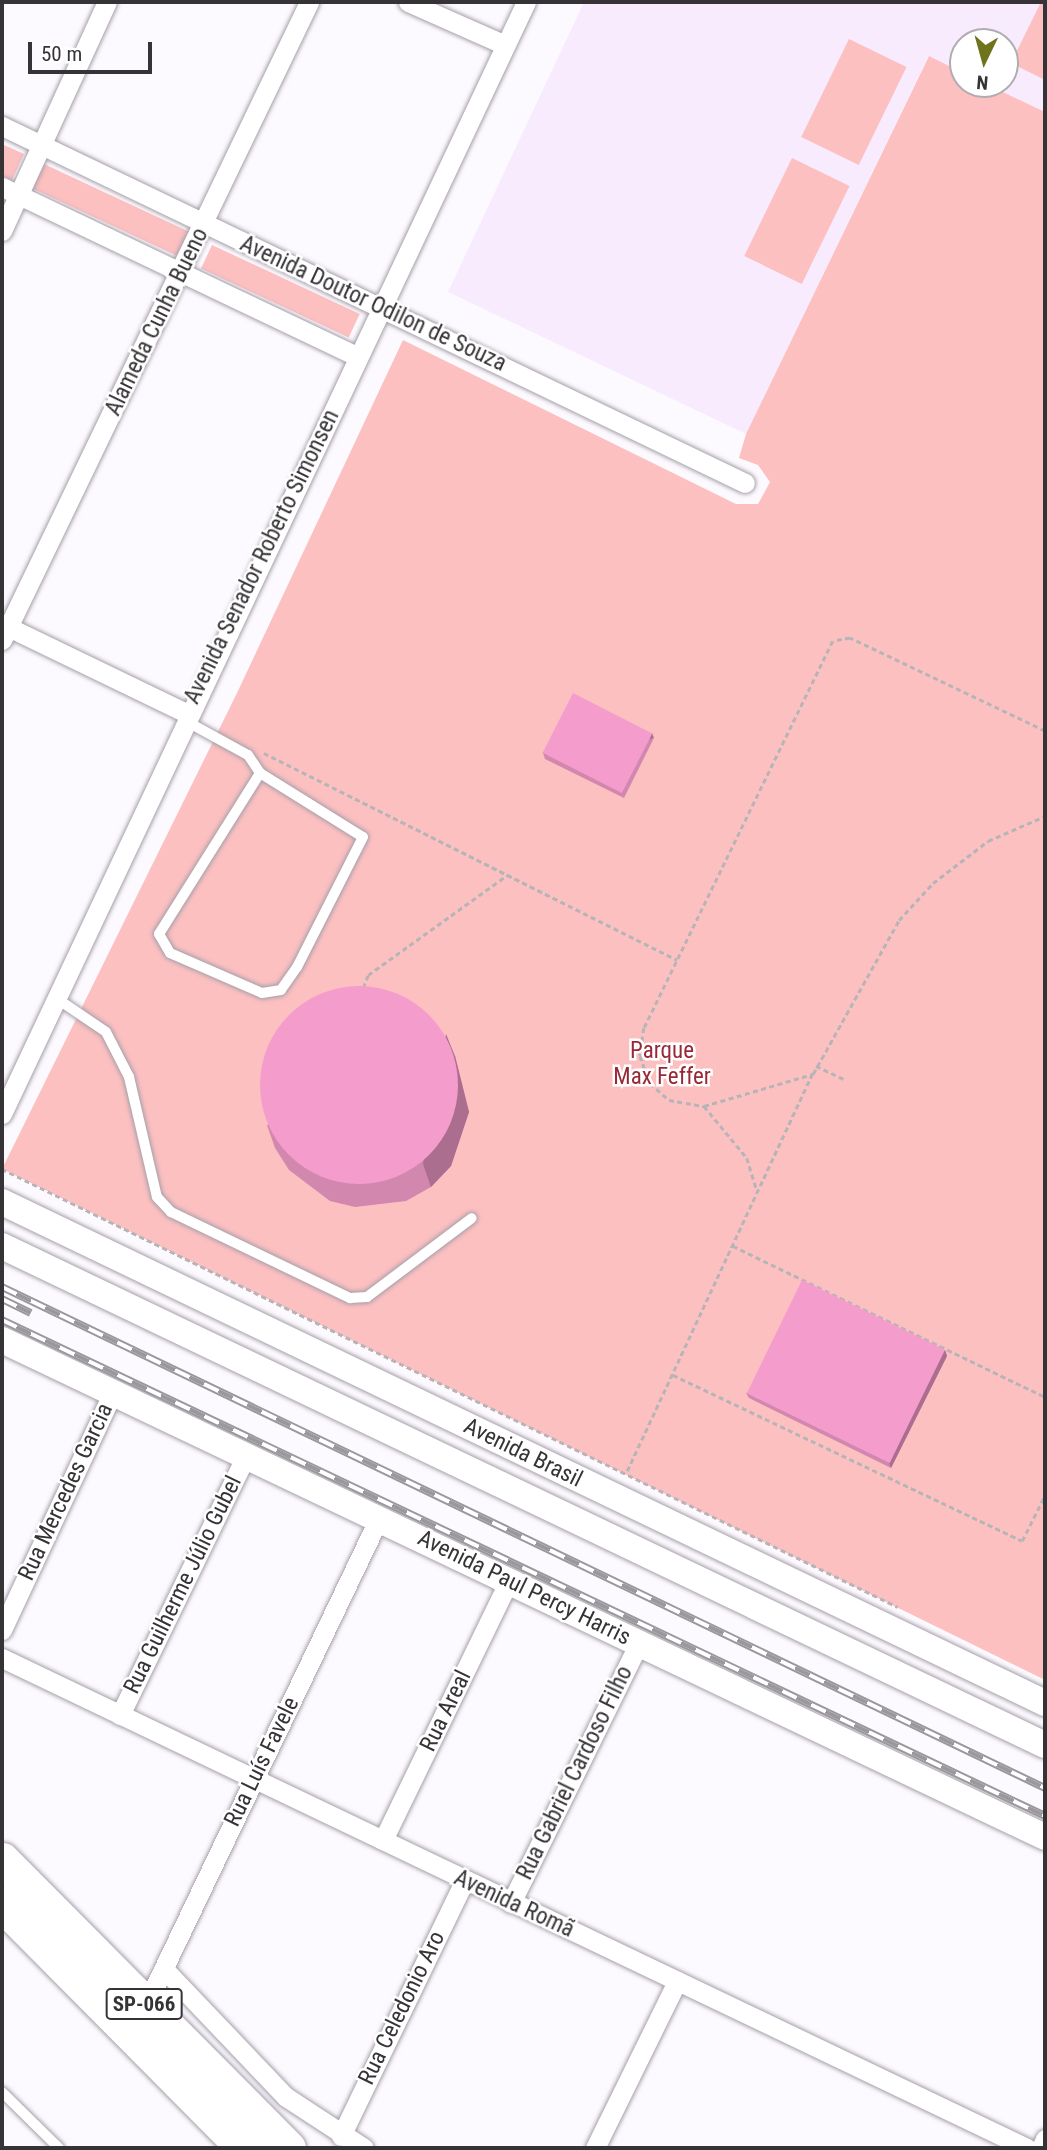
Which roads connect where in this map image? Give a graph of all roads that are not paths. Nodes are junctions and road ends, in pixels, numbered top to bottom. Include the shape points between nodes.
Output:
1 (107, 2) edge
2 (309, 2) edge
3 (408, 2) edge
4 (526, 2) edge
5 (505, 45) junction
6 (2, 126) edge
7 (41, 144) junction
8 (11, 191) edge
9 (204, 224) junction
10 (2, 231) edge
11 (181, 272) junction
12 (382, 306) junction
13 (357, 356) junction
14 (744, 483) dead end
15 (4, 630) edge
16 (185, 716) junction
17 (260, 773) junction
18 (52, 996) junction
19 (2, 1114) edge
20 (2, 1202) edge
21 (472, 1218) dead end
22 (2, 1246) edge
23 (2, 1340) edge
24 (113, 1392) junction
25 (453, 1418) junction
26 (500, 1441) junction
27 (433, 1450) junction
28 (246, 1455) junction
29 (476, 1471) junction
30 (379, 1518) junction
31 (509, 1581) junction
32 (2, 1630) edge
33 (639, 1643) junction
34 (2, 1658) edge
35 (1041, 1701) edge
36 (120, 1714) junction
37 (1039, 1742) edge
38 (254, 1779) junction
39 (1045, 1837) edge
40 (383, 1840) junction
41 (2, 1860) edge
42 (464, 1881) junction
43 (511, 1903) junction
44 (2, 1904) edge
45 (163, 1969) junction
46 (677, 1981) junction
47 (146, 2006) junction
48 (2, 2092) edge
49 (341, 2136) junction
50 (1045, 2139) edge
51 (59, 2148) edge
52 (244, 2148) edge
53 (288, 2148) edge
54 (364, 2148) edge
55 (595, 2148) edge
56 (1027, 2148) edge
57 (1041, 2148) edge

1 - 7 street
2 - 9 street, Alameda Cunha Bueno
3 - 5 street
4 - 5 street, Avenida Senador Roberto Simonsen
5 - 12 street, Avenida Senador Roberto Simonsen
6 - 7 street, Avenida Doutor Odilon de Souza
7 - 8 street
7 - 9 street, Avenida Doutor Odilon de Souza
8 - 10 street
8 - 11 street
9 - 11 street, Alameda Cunha Bueno
9 - 12 street, Avenida Doutor Odilon de Souza
11 - 13 street
11 - 15 street, Alameda Cunha Bueno
12 - 13 street, Avenida Senador Roberto Simonsen
12 - 14 street, Avenida Doutor Odilon de Souza
13 - 16 street, Avenida Senador Roberto Simonsen
15 - 16 street
16 - 17 lane via 248,755
16 - 18 street, Avenida Senador Roberto Simonsen
17 - 17 lane via 159,934 170,953 262,993 281,989 297,967 363,837
18 - 19 street, Avenida Senador Roberto Simonsen
18 - 21 lane via 106,1032 130,1077 157,1197 171,1212 350,1298 367,1297
20 - 25 main road, Avenida Brasil
22 - 27 main road, Avenida Brasil
23 - 24 main road, Avenida Paul Percy Harris
24 - 28 main road, Avenida Paul Percy Harris
24 - 32 street, Rua Mercedes Garcia
25 - 26 main road, Avenida Brasil
25 - 27 main road via 460,1441
26 - 29 main road via 474,1443 470,1456
26 - 35 main road, Avenida Brasil
27 - 29 main road, Avenida Brasil
28 - 30 main road, Avenida Paul Percy Harris
28 - 36 street, Rua Guilherme Júlio Gubel
29 - 37 main road, Avenida Brasil
30 - 31 main road, Avenida Paul Percy Harris
30 - 38 street, Rua Luís Favele
31 - 33 main road, Avenida Paul Percy Harris
31 - 40 street, Rua Areal
33 - 39 main road, Avenida Paul Percy Harris
33 - 43 street, Rua Gabriel Cardoso Filho
34 - 36 street, Avenida Romã
35 - 37 main road
36 - 38 street, Avenida Romã
38 - 40 street, Avenida Romã
38 - 45 street, Rua Luís Favele
40 - 42 street, Avenida Romã
41 - 47 highway, SP-066
42 - 43 street, Avenida Romã
42 - 49 street, Rua Celedonio Aro
43 - 46 street, Avenida Romã
44 - 52 highway, SP-066
45 - 47 street, Rua Luís Favele
45 - 49 street via 286,2097
46 - 55 street
46 - 56 street, Avenida Romã
47 - 53 highway, SP-066
48 - 51 lane
49 - 54 street
50 - 57 street

